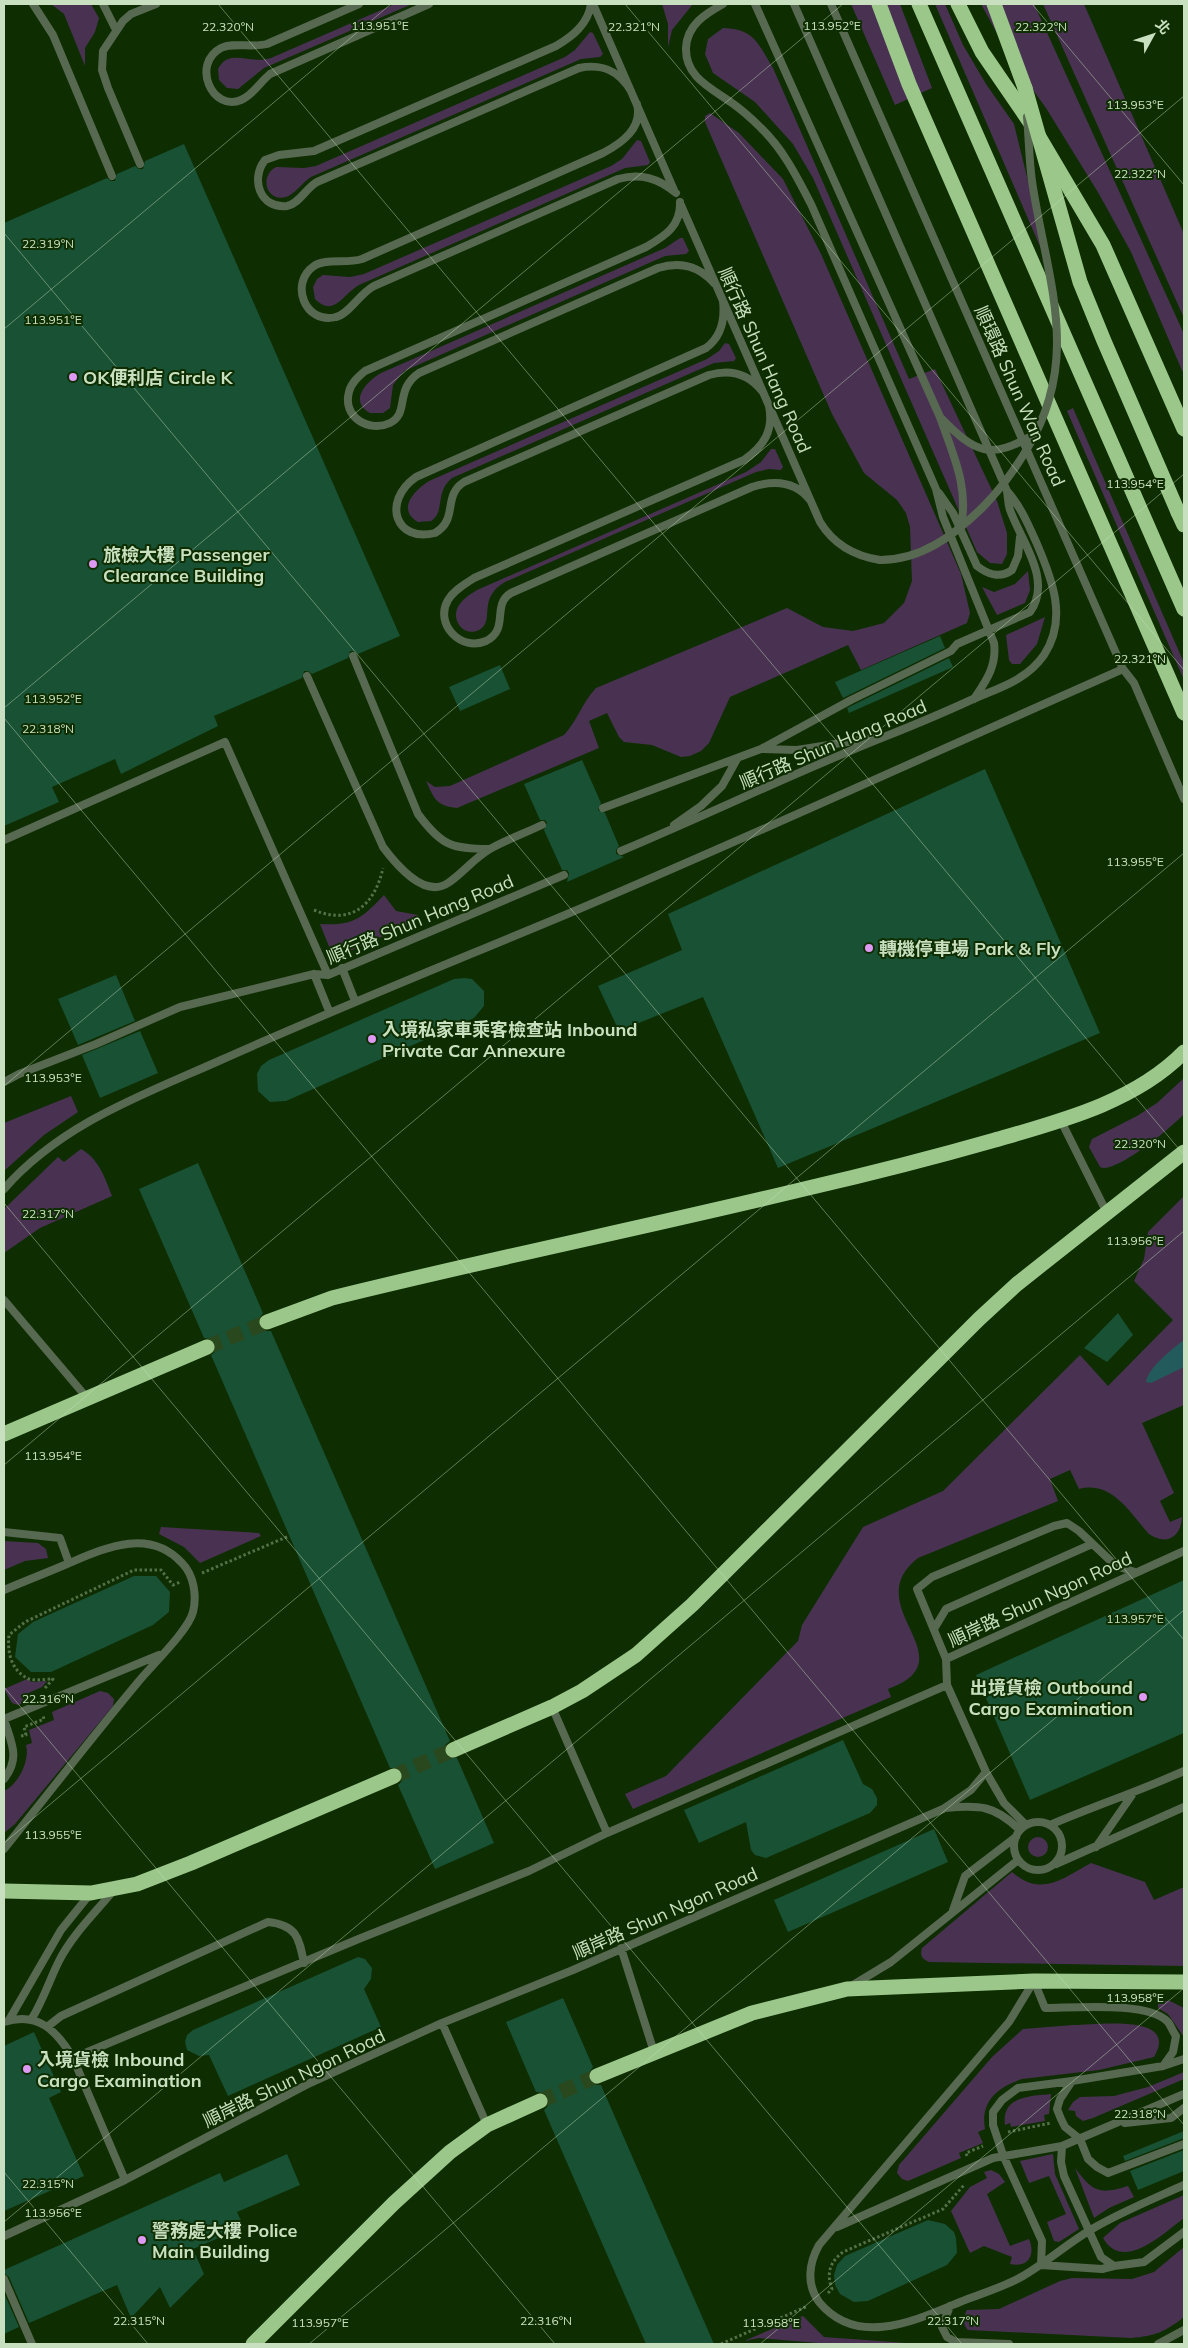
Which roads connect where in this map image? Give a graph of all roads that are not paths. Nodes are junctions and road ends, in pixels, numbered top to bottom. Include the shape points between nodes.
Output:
1 (33, 4) edge
2 (103, 4) edge
3 (156, 4) edge
4 (359, 4) edge
5 (429, 4) edge
6 (592, 4) edge
7 (723, 4) edge
8 (755, 4) edge
9 (794, 4) edge
10 (831, 4) edge
11 (879, 4) edge
12 (919, 4) edge
13 (958, 4) edge
14 (994, 4) edge
15 (116, 30) junction
16 (1025, 88) junction
17 (631, 91) junction
18 (637, 104) junction
19 (140, 164) dead end
20 (112, 176) dead end
21 (676, 193) junction
22 (680, 202) junction
23 (715, 284) junction
24 (722, 301) junction
25 (762, 391) junction
26 (768, 406) junction
27 (940, 417) junction
28 (1184, 429) edge
29 (1037, 433) junction
30 (936, 489) junction
31 (1008, 491) junction
32 (810, 500) junction
33 (1181, 518) edge
34 (961, 527) junction
35 (1020, 534) junction
36 (1184, 609) edge
37 (989, 630) junction
38 (353, 656) dead end
39 (1123, 669) junction
40 (307, 676) dead end
41 (974, 699) junction
42 (1184, 712) edge
43 (885, 737) junction
44 (761, 749) junction
45 (737, 759) junction
46 (1184, 799) edge
47 (603, 808) dead end
48 (542, 825) dead end
49 (663, 834) junction
50 (4, 840) edge
51 (489, 849) junction
52 (621, 851) dead end
53 (564, 875) dead end
54 (342, 968) junction
55 (314, 974) junction
56 (328, 975) junction
57 (355, 1001) junction
58 (329, 1012) junction
59 (1184, 1052) edge
60 (4, 1082) edge
61 (1061, 1121) junction
62 (1184, 1152) edge
63 (4, 1189) edge
64 (1107, 1212) junction
65 (4, 1300) edge
66 (267, 1322) tunnel mouth
67 (207, 1347) tunnel mouth
68 (88, 1398) junction
69 (4, 1434) edge
70 (4, 1532) edge
71 (1092, 1544) junction
72 (1184, 1551) edge
73 (69, 1563) junction
74 (1135, 1572) junction
75 (4, 1590) edge
76 (934, 1630) junction
77 (161, 1655) junction
78 (946, 1659) junction
79 (947, 1685) junction
80 (552, 1707) junction
81 (4, 1719) edge
82 (453, 1750) tunnel mouth
83 (986, 1772) junction
84 (1184, 1772) edge
85 (394, 1776) tunnel mouth
86 (4, 1779) edge
87 (1132, 1795) junction
88 (1184, 1807) edge
89 (943, 1808) junction
90 (1050, 1825) junction
91 (1021, 1830) junction
92 (607, 1833) junction
93 (1096, 1847) junction
94 (4, 1849) edge
95 (1018, 1860) junction
96 (1053, 1865) junction
97 (114, 1890) junction
98 (4, 1891) edge
99 (91, 1893) junction
100 (953, 1910) junction
101 (621, 1948) junction
102 (304, 1963) junction
103 (1034, 1981) junction
104 (1182, 1984) edge
105 (847, 1989) junction
106 (31, 2020) junction
107 (6, 2021) edge
108 (442, 2023) junction
109 (48, 2027) junction
110 (654, 2052) junction
111 (73, 2058) junction
112 (1184, 2058) edge
113 (1163, 2066) junction
114 (597, 2076) tunnel mouth
115 (1072, 2081) junction
116 (1184, 2094) edge
117 (540, 2101) tunnel mouth
118 (1184, 2108) edge
119 (1118, 2123) junction
120 (487, 2125) junction
121 (1080, 2140) junction
122 (1184, 2144) edge
123 (1062, 2146) junction
124 (1003, 2155) junction
125 (125, 2180) junction
126 (1184, 2184) edge
127 (835, 2228) junction
128 (1089, 2230) junction
129 (1184, 2232) edge
130 (4, 2236) edge
131 (1041, 2265) junction
132 (1114, 2266) junction
133 (4, 2279) edge
134 (950, 2306) junction
135 (1184, 2330) edge
136 (32, 2344) edge
137 (253, 2344) edge
138 (1009, 2344) edge
139 (1158, 2344) edge

1 - 20 lane via 54,34
2 - 15 lane
3 - 15 lane via 131,14
4 - 5 lane via 267,44 224,47 216,51 206,65 210,88 226,101 240,101 270,74
6 - 17 lane, 順行路 Shun Hang Road
6 - 17 lane via 588,17 578,29 556,46 314,151 265,160 256,177 259,190 275,204 288,206 317,182 580,68 596,66 610,69
7 - 30 lane via 693,25 686,44 688,62 698,79 762,129 797,176
8 - 27 lane
9 - 31 lane, 順行路 Shun Hang Road
10 - 39 lane, 順環路 Shun Wan Road
11 - 42 highway via 898,58
12 - 36 highway
13 - 28 highway via 982,52 1032,125 1099,236
14 - 16 highway
15 - 19 lane via 103,51 102,70
16 - 29 lane, 順行路 Shun Hang Road, bridge via 1032,180 1057,330 1053,388
16 - 33 highway, bridge via 1080,282
17 - 18 lane, 順行路 Shun Hang Road
18 - 21 lane, 順行路 Shun Hang Road
18 - 21 lane via 639,117 634,128 622,141 603,153 362,259 317,264 303,278 301,291 305,305 322,317 339,316 374,286 618,179 647,177 665,184
21 - 22 lane, 順行路 Shun Hang Road
22 - 23 lane, 順行路 Shun Hang Road
22 - 23 lane via 679,216 673,228 646,247 364,371 351,386 349,406 365,425 378,427 392,422 400,413 404,387 419,373 658,268 685,265 697,269
23 - 24 lane, 順行路 Shun Hang Road
24 - 25 lane, 順行路 Shun Hang Road
24 - 25 lane via 720,331 706,348 416,477 396,499 398,520 416,534 435,533 449,520 454,490 464,482 709,375 725,371 739,374 752,380
25 - 26 lane, 順行路 Shun Hang Road
26 - 32 lane, 順行路 Shun Hang Road
26 - 32 lane via 771,424 768,433 759,449 744,460 474,578 446,602 446,624 452,634 463,641 488,640 498,630 503,600 511,593 752,488 784,484 804,492
27 - 29 lane, bridge via 965,440 982,449 1003,450
27 - 34 lane, bridge via 963,488 965,500
29 - 34 lane, 順行路 Shun Hang Road, bridge via 996,495
30 - 35 lane via 953,513 977,566 984,571 999,576 1012,570 1018,556
30 - 37 lane via 943,517
31 - 35 lane via 1009,508
31 - 41 lane, 順行路 Shun Hang Road via 1020,507 1048,569 1055,592 1055,627 1044,654 1026,674 1004,688
32 - 34 lane, 順行路 Shun Hang Road, bridge via 820,522 838,543 859,556 880,560 920,553
35 - 37 lane via 1036,569 1039,584 1036,604 1030,612
37 - 41 lane via 995,653 993,668
37 - 44 lane
38 - 51 lane via 418,814 442,841 461,849
39 - 46 lane, 順環路 Shun Wan Road via 1134,683
39 - 57 lane via 567,914
40 - 51 lane via 383,847 399,868 416,881 432,886 446,885
41 - 43 lane, 順行路 Shun Hang Road
43 - 44 lane via 797,750
43 - 49 lane, 順行路 Shun Hang Road
44 - 45 lane
45 - 47 lane
45 - 49 lane via 722,786 702,806
48 - 51 lane
49 - 52 lane, 順行路 Shun Hang Road
50 - 56 lane via 225,742
53 - 54 lane, 順行路 Shun Hang Road
54 - 56 lane, 順行路 Shun Hang Road
54 - 57 lane
55 - 56 lane, 順行路 Shun Hang Road
55 - 58 lane
55 - 60 lane, 順行路 Shun Hang Road via 180,1007
57 - 58 lane
58 - 63 lane via 149,1090 86,1122 54,1144
59 - 61 highway via 1138,1087
61 - 64 lane
61 - 66 highway via 916,1163 332,1298
62 - 64 highway
64 - 80 highway via 979,1319 663,1632 609,1674
65 - 68 lane
67 - 68 highway
68 - 69 highway
70 - 73 lane via 60,1538
71 - 74 lane via 1116,1566
71 - 76 lane via 946,1609
71 - 76 lane via 1067,1523 932,1577 917,1589
72 - 74 lane, 順岸路 Shun Ngon Road
73 - 75 lane
73 - 77 lane via 126,1543 142,1543 171,1552 192,1577 193,1613
74 - 78 lane, 順岸路 Shun Ngon Road
76 - 78 lane
77 - 81 lane
77 - 94 lane
78 - 79 lane, 順岸路 Shun Ngon Road
79 - 83 lane, 順岸路 Shun Ngon Road
79 - 92 lane
80 - 82 highway
80 - 92 lane
81 - 86 lane via 15,1755 11,1770
83 - 89 lane, 順岸路 Shun Ngon Road via 971,1790
83 - 91 lane
84 - 87 lane
85 - 97 highway via 172,1870
87 - 90 lane
87 - 93 lane
88 - 93 lane
89 - 91 lane via 988,1808 1000,1812
89 - 101 lane, 順岸路 Shun Ngon Road
90 - 91 lane via 1042,1822
90 - 96 lane via 1060,1836 1062,1844 1058,1860
91 - 95 lane via 1014,1844
91 - 100 lane via 965,1876
92 - 102 lane via 529,1871
93 - 96 lane
95 - 96 lane via 1030,1869 1046,1869
95 - 100 lane
97 - 99 highway
97 - 106 lane via 59,1960 42,2003
98 - 99 highway
99 - 107 lane via 61,1930
100 - 105 lane via 890,1962
101 - 108 lane, 順岸路 Shun Ngon Road
101 - 110 lane
102 - 109 lane via 298,1937 290,1928 268,1922 61,2016
102 - 111 lane
103 - 104 highway
103 - 105 highway
103 - 113 lane via 1046,2008 1141,2010 1167,2022 1176,2036 1173,2052
103 - 127 lane via 1009,2022
105 - 110 highway via 752,2013
106 - 107 lane
106 - 109 lane
108 - 120 lane
108 - 125 lane, 順岸路 Shun Ngon Road via 310,2083
109 - 111 lane via 62,2040
110 - 114 highway
111 - 125 lane
112 - 113 lane
113 - 115 lane
115 - 121 lane via 1060,2099 1058,2109 1065,2127
115 - 124 lane via 1018,2088 1002,2100 993,2112 993,2125
116 - 119 lane
117 - 120 highway
118 - 119 lane via 1172,2118
119 - 121 lane
120 - 137 highway via 450,2152 401,2197
121 - 122 lane via 1088,2159 1108,2173
121 - 123 lane
123 - 124 lane
123 - 128 lane via 1064,2176
124 - 127 lane
124 - 131 lane via 1042,2241
125 - 130 lane, 順岸路 Shun Ngon Road
126 - 128 lane
127 - 134 lane via 812,2257 810,2280 819,2302 830,2315 843,2323 876,2331 903,2326
128 - 131 lane
128 - 132 lane via 1101,2257
129 - 132 lane via 1144,2262
131 - 132 lane via 1102,2270
131 - 134 lane
133 - 136 lane
134 - 138 lane via 942,2327 947,2337 956,2342
135 - 139 lane

